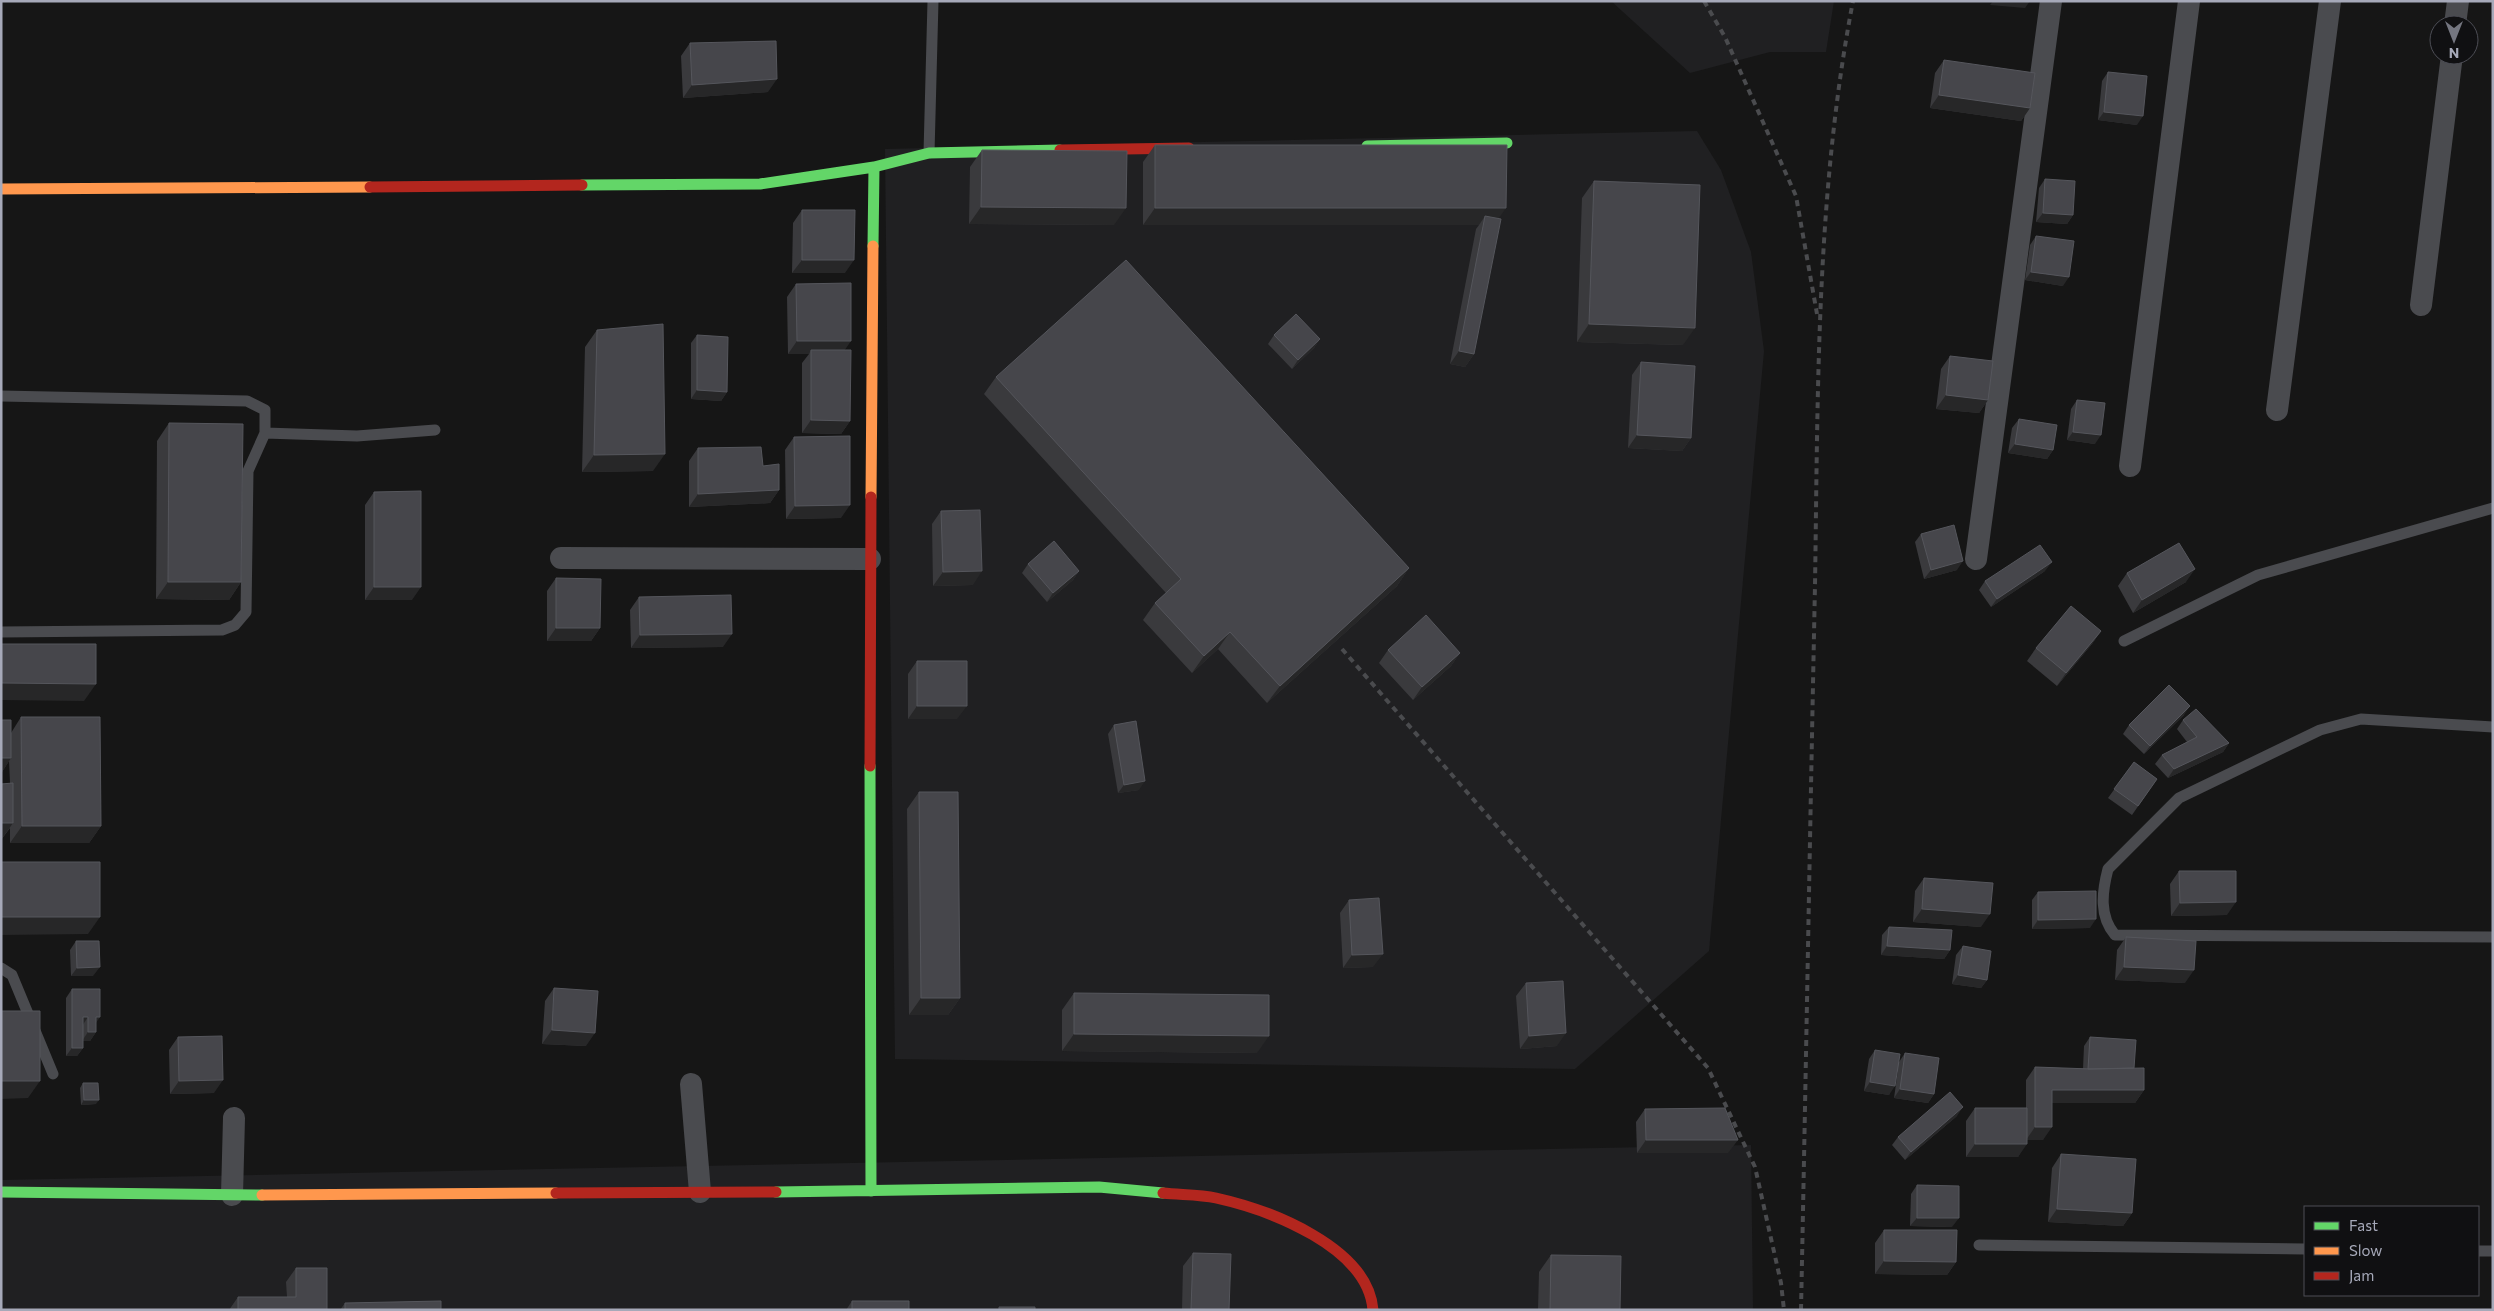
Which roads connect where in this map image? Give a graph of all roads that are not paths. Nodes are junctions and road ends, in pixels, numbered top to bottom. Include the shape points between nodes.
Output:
1 (933, 1) edge
2 (2051, 1) edge
3 (2189, 1) edge
4 (2330, 1) edge
5 (2458, 1) edge
6 (2456, 15) edge
7 (2451, 65) edge
8 (1507, 143) edge
9 (1358, 146) edge
10 (1198, 148) edge
11 (929, 153) junction
12 (874, 167) junction
13 (1, 189) edge
14 (2421, 305) dead end
15 (1, 396) edge
16 (2276, 410) dead end
17 (436, 430) dead end
18 (265, 433) junction
19 (2130, 466) dead end
20 (2493, 508) edge
21 (561, 558) dead end
22 (870, 560) junction
23 (1976, 560) dead end
24 (1, 632) edge
25 (2124, 641) dead end
26 (2493, 727) edge
27 (2493, 936) edge
28 (1, 968) edge
29 (53, 1074) dead end
30 (691, 1084) dead end
31 (234, 1118) dead end
32 (871, 1191) junction
33 (1, 1192) edge
34 (700, 1192) junction
35 (232, 1194) junction
36 (1979, 1245) dead end
37 (2304, 1249) edge
38 (2479, 1251) edge
39 (2493, 1251) edge
40 (1373, 1310) edge

1 - 11 lane
2 - 23 street
3 - 19 street
4 - 16 street
5 - 6 street
7 - 14 street
8 - 9 street
10 - 11 street
11 - 12 street
12 - 13 street via 760,184
12 - 22 street
15 - 18 lane via 247,401 265,410
17 - 18 lane via 357,436
18 - 24 lane via 248,470 246,612 235,625 222,630
20 - 25 lane via 2258,575
21 - 22 street
22 - 32 street
26 - 27 lane via 2360,720 2320,730 2179,798 2108,870 2104,883 2104,916 2115,935
28 - 29 lane via 12,975
30 - 34 street
31 - 35 street
32 - 34 street
32 - 40 street via 1099,1187 1216,1198 1281,1219 1326,1240 1355,1268 1372,1298
33 - 35 street
34 - 35 street
36 - 37 lane
38 - 39 lane

